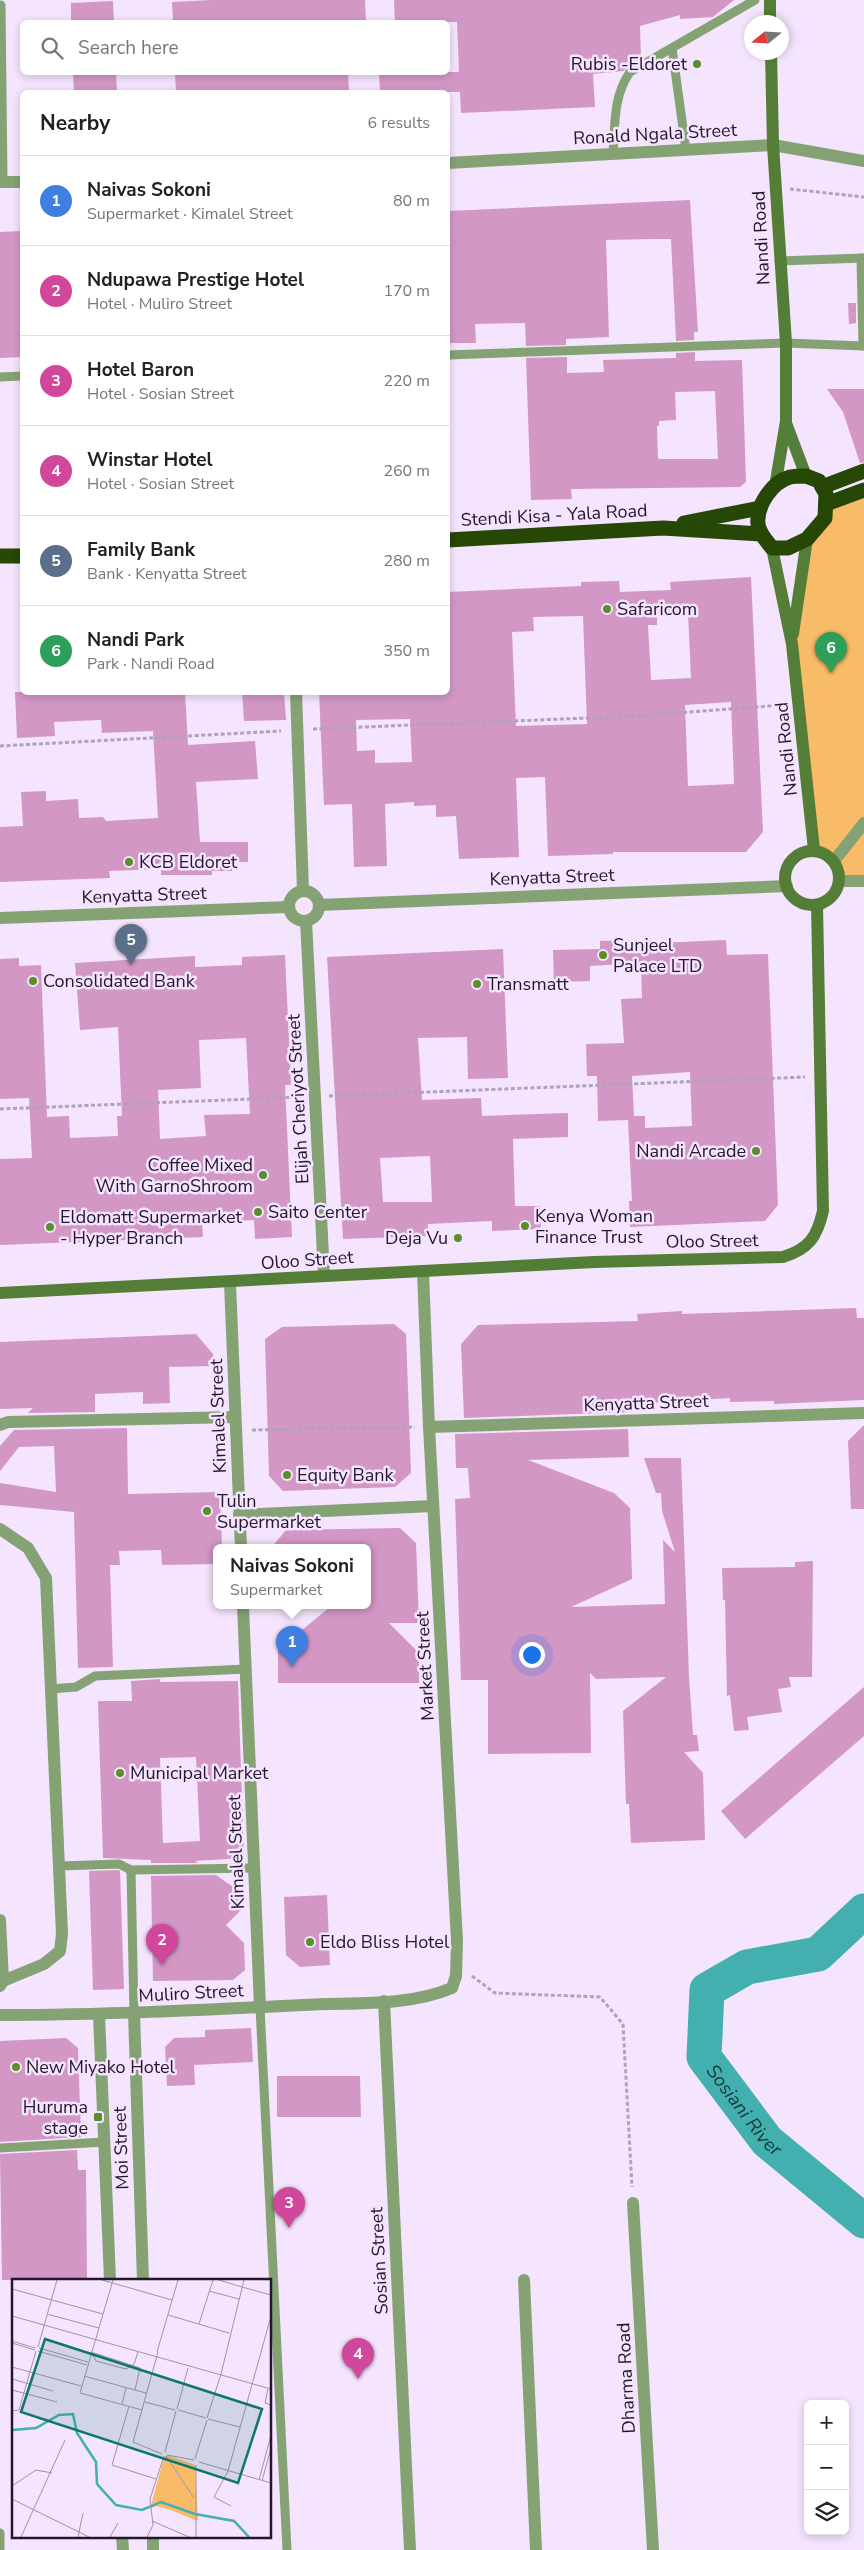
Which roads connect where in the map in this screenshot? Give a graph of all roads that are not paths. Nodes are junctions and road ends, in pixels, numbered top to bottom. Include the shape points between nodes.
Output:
1 (755, 0) edge
2 (770, 0) edge
3 (1, 5) dead end
4 (770, 15) edge
5 (672, 48) junction
6 (771, 60) edge
7 (773, 145) junction
8 (686, 150) junction
9 (613, 154) junction
10 (864, 161) edge
11 (450, 164) edge
12 (2, 182) edge
13 (20, 182) edge
14 (863, 258) edge
15 (779, 261) junction
16 (786, 343) junction
17 (863, 346) edge
18 (450, 355) edge
19 (20, 376) edge
20 (0, 377) edge
21 (786, 421) junction
22 (864, 471) edge
23 (806, 476) junction
24 (775, 487) junction
25 (822, 487) junction
26 (864, 490) edge
27 (826, 504) junction
28 (760, 508) junction
29 (663, 528) junction
30 (761, 534) junction
31 (807, 539) junction
32 (450, 540) edge
33 (772, 548) junction
34 (0, 556) edge
35 (20, 556) edge
36 (792, 644) junction
37 (296, 695) edge
38 (864, 822) edge
39 (814, 850) junction
40 (834, 861) junction
41 (840, 881) junction
42 (864, 881) edge
43 (786, 886) junction
44 (303, 891) junction
45 (818, 905) junction
46 (320, 906) junction
47 (290, 907) junction
48 (0, 918) edge
49 (306, 921) junction
50 (423, 1272) junction
51 (324, 1276) junction
52 (230, 1283) junction
53 (0, 1293) edge
54 (864, 1413) edge
55 (236, 1423) junction
56 (0, 1425) edge
57 (429, 1427) junction
58 (434, 1506) junction
59 (239, 1515) junction
60 (0, 1529) edge
61 (241, 1544) edge
62 (243, 1609) edge
63 (246, 1669) junction
64 (50, 1689) junction
65 (59, 1866) junction
66 (254, 1868) junction
67 (131, 1870) junction
68 (0, 1920) edge
69 (1, 1983) edge
70 (384, 2001) junction
71 (260, 2007) junction
72 (134, 2014) junction
73 (0, 2015) edge
74 (99, 2015) junction
75 (104, 2142) junction
76 (0, 2148) edge
77 (633, 2203) road end
78 (110, 2279) edge
79 (143, 2279) edge
80 (524, 2280) dead end
81 (0, 2533) edge
82 (0, 2550) edge
83 (288, 2550) edge
84 (410, 2550) edge
85 (536, 2550) edge
86 (653, 2550) edge

1 - 5 lane
2 - 4 street
3 - 12 lane
5 - 8 lane
5 - 9 lane via 630,72 622,82
6 - 7 street, Nandi Road
7 - 8 street, Ronald Ngala Street
7 - 10 street, Ronald Ngala Street
7 - 15 street, Nandi Road
8 - 9 street, Ronald Ngala Street
9 - 11 street, Ronald Ngala Street
12 - 13 street
14 - 15 lane
14 - 17 lane
15 - 16 street, Nandi Road
16 - 17 lane
16 - 18 lane
16 - 21 street, Nandi Road
19 - 20 lane
21 - 23 street, Nandi Road
21 - 24 street, Nandi Road
22 - 25 highway
23 - 24 highway via 789,478
23 - 25 highway via 819,480
24 - 28 highway via 766,495
25 - 27 highway
26 - 27 highway
27 - 31 highway via 825,518
28 - 29 highway, Stendi Kisa - Yala Road
28 - 30 highway via 758,523
29 - 30 highway, Stendi Kisa - Yala Road
29 - 32 highway, Stendi Kisa - Yala Road
30 - 33 highway
31 - 33 highway via 788,548
31 - 36 street, Nandi Road
33 - 36 street, Nandi Road
34 - 35 highway
36 - 39 street, Nandi Road
37 - 44 street
38 - 40 street
39 - 40 street via 829,855
39 - 43 street via 791,860 785,877
40 - 41 street
41 - 42 street
41 - 45 street via 833,896
43 - 45 street via 795,899
43 - 46 street, Kenyatta Street
44 - 46 street via 316,897
44 - 47 street via 295,895
45 - 50 street, Oloo Street via 823,1211 819,1230 811,1243 797,1253 783,1257 594,1262
46 - 49 street via 314,918
47 - 48 street, Kenyatta Street
47 - 49 street via 293,916
49 - 51 street, Elijah Cheriyot Street
50 - 51 street, Oloo Street
50 - 57 street, Market Street
51 - 52 street, Oloo Street
52 - 53 street, Oloo Street
52 - 55 street, Kimalel Street
54 - 57 street, Kenyatta Street
55 - 56 street via 8,1422
55 - 59 street, Kimalel Street
57 - 58 street, Market Street
58 - 59 street
58 - 70 street, Market Street via 456,1976 452,1988 432,1996
59 - 61 street, Kimalel Street
60 - 64 street via 28,1548 46,1578
62 - 63 street, Kimalel Street
63 - 64 lane via 96,1676 76,1687
63 - 66 street, Kimalel Street
64 - 65 street
65 - 67 lane via 119,1864
65 - 69 street via 60,1951 44,1964
66 - 67 lane
66 - 71 street, Kimalel Street
67 - 72 lane
68 - 69 street
70 - 71 street, Muliro Street
70 - 84 street, Sosian Street
71 - 72 street, Muliro Street
71 - 83 lane
72 - 74 street, Muliro Street
72 - 79 street, Moi Street
73 - 74 street, Muliro Street
74 - 75 street, Moi Street
75 - 76 lane
75 - 78 street, Moi Street
77 - 86 street, Dharma Road
80 - 85 street
81 - 82 lane

